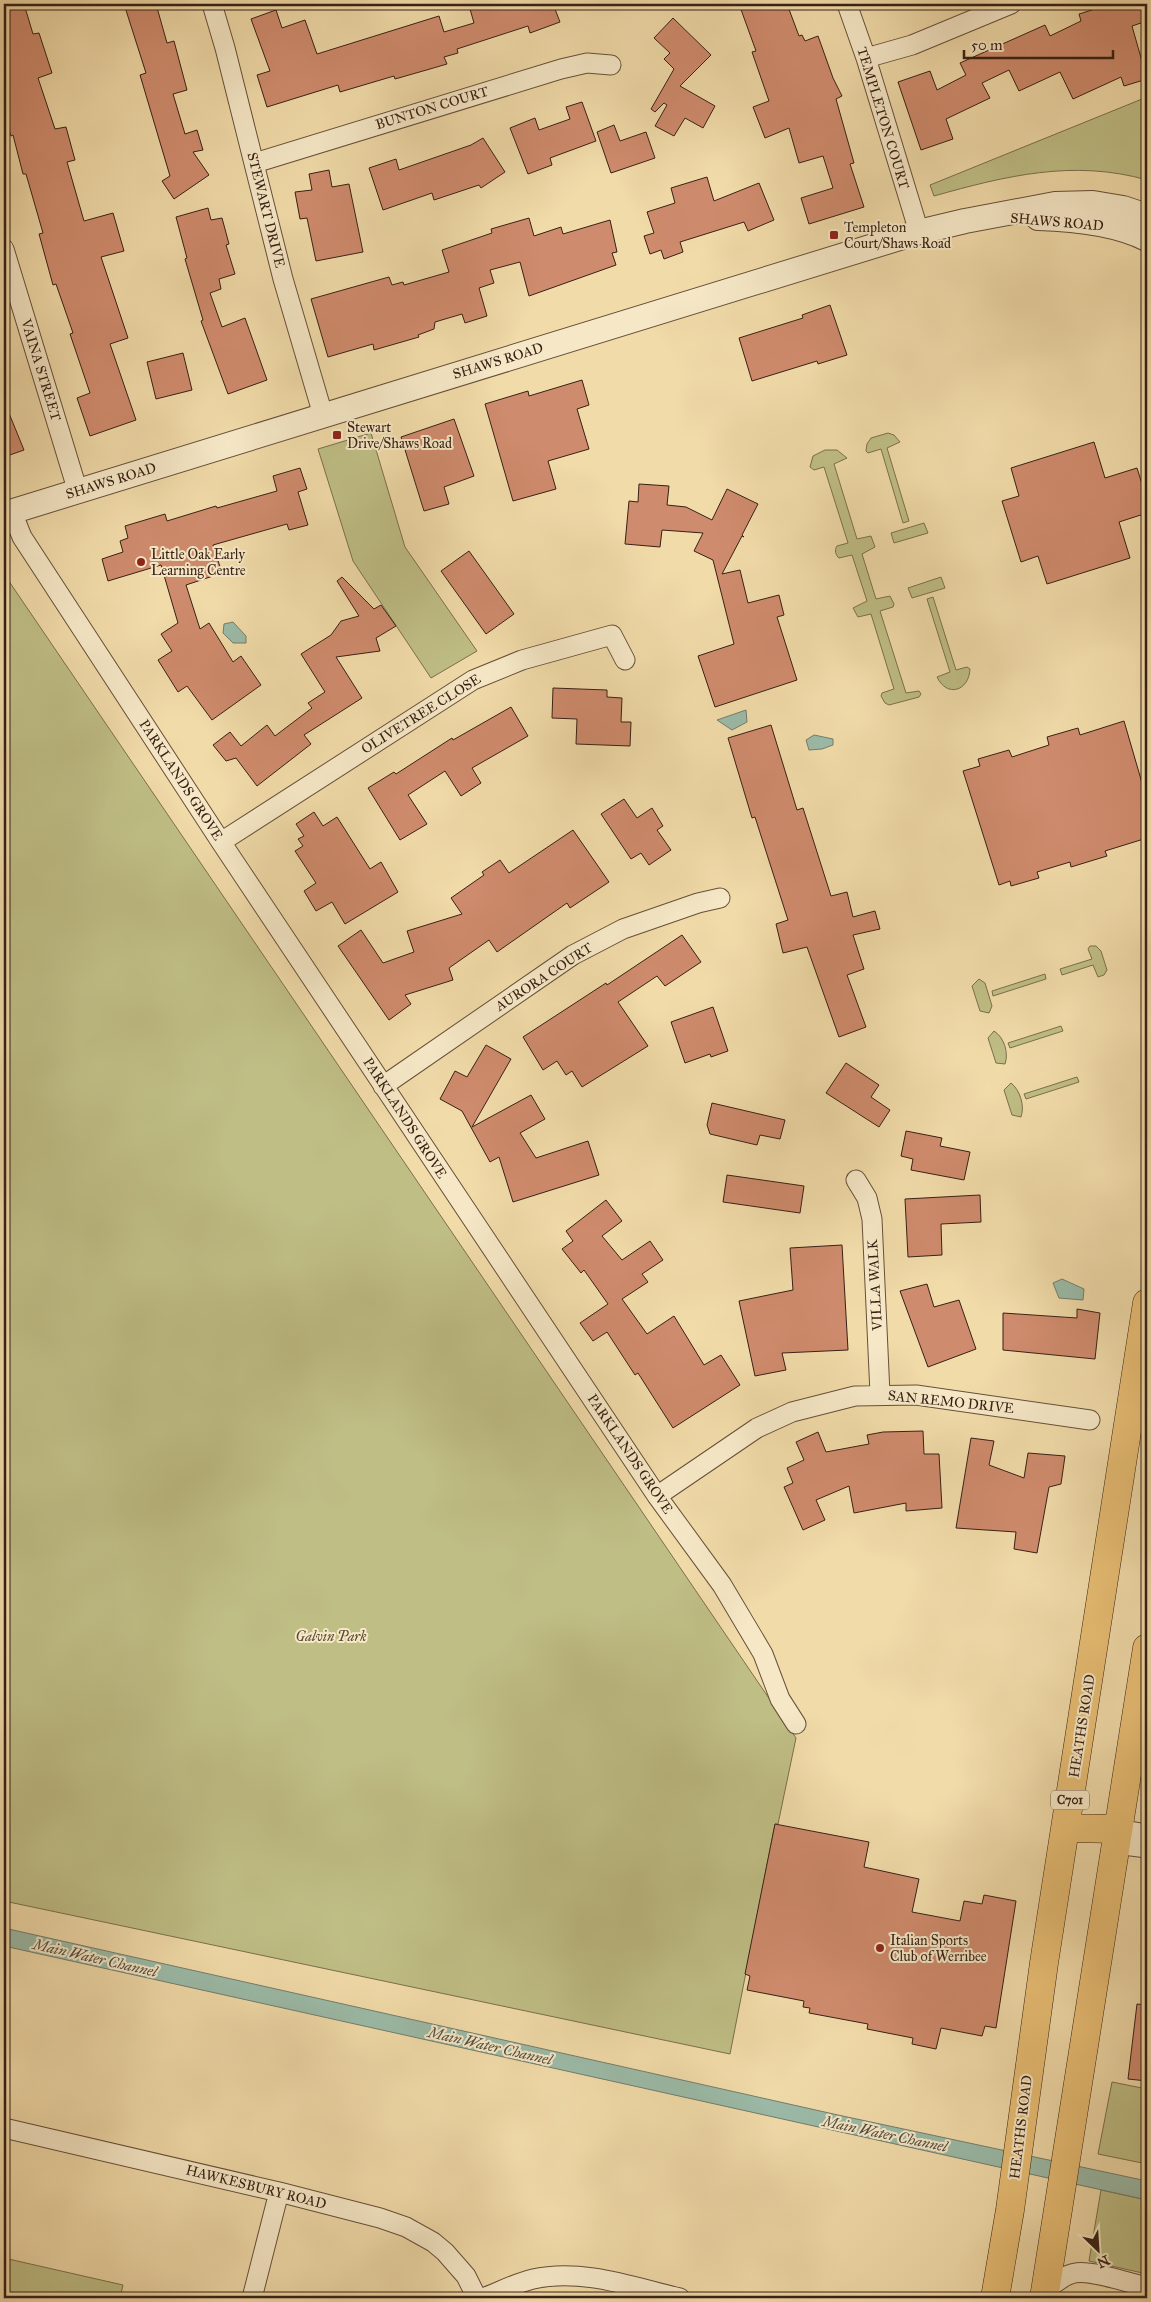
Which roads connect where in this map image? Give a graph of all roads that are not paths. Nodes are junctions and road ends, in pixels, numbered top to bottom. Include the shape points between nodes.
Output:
1 (212, 4) edge
2 (847, 4) edge
3 (1011, 4) edge
4 (866, 58) junction
5 (611, 65) dead end
6 (255, 163) junction
7 (1147, 216) edge
8 (994, 217) junction
9 (919, 232) junction
10 (1147, 239) edge
11 (4, 249) edge
12 (323, 415) junction
13 (78, 492) junction
14 (8, 513) edge
15 (625, 660) dead end
16 (221, 842) junction
17 (720, 898) dead end
18 (383, 1086) junction
19 (856, 1180) dead end
20 (1147, 1302) edge
21 (880, 1394) junction
22 (1090, 1420) dead end
23 (657, 1496) junction
24 (1147, 1648) edge
25 (796, 1724) dead end
26 (1066, 1828) junction
27 (1147, 1834) edge
28 (1117, 1836) junction
29 (1147, 1848) edge
30 (4, 2128) edge
31 (279, 2192) junction
32 (1147, 2287) edge
33 (1045, 2295) edge
34 (252, 2298) edge
35 (477, 2298) edge
36 (483, 2298) edge
37 (680, 2298) edge
38 (995, 2298) edge

1 - 6 street, STEWART DRIVE
2 - 4 street, TEMPLETON COURT
3 - 4 street via 912,44
4 - 9 street, TEMPLETON COURT
5 - 6 street, BUNTON COURT via 586,63 561,69
6 - 12 street, STEWART DRIVE via 283,279
7 - 8 street, SHAWS ROAD via 1093,203 1055,204
8 - 9 street, SHAWS ROAD
8 - 10 street, SHAWS ROAD via 1078,221 1114,227
9 - 12 street, SHAWS ROAD
11 - 13 street, VAINA STREET
12 - 13 street, SHAWS ROAD
13 - 14 street, SHAWS ROAD
14 - 16 street, PARKLANDS GROVE
15 - 16 street, OLIVETREE CLOSE via 612,635 522,660 473,680
16 - 18 street, PARKLANDS GROVE
17 - 18 street, AURORA COURT via 623,929 573,955
18 - 23 street, PARKLANDS GROVE
19 - 21 street, VILLA WALK via 867,1198 872,1219
20 - 26 main road, HEATHS ROAD / C701
21 - 22 street, SAN REMO DRIVE via 916,1395
21 - 23 street, SAN REMO DRIVE via 820,1404 757,1428
23 - 25 street, PARKLANDS GROVE via 722,1585 763,1654 780,1699
24 - 28 main road
26 - 28 main road
26 - 38 main road, HEATHS ROAD / C701
27 - 28 street
28 - 29 street
28 - 33 main road
30 - 31 street, HAWKESBURY ROAD
31 - 34 street
31 - 35 street, HAWKESBURY ROAD via 380,2218 419,2234 433,2242 456,2264
32 - 33 street via 1076,2273 1063,2278
36 - 37 street via 534,2279 570,2276 598,2278

